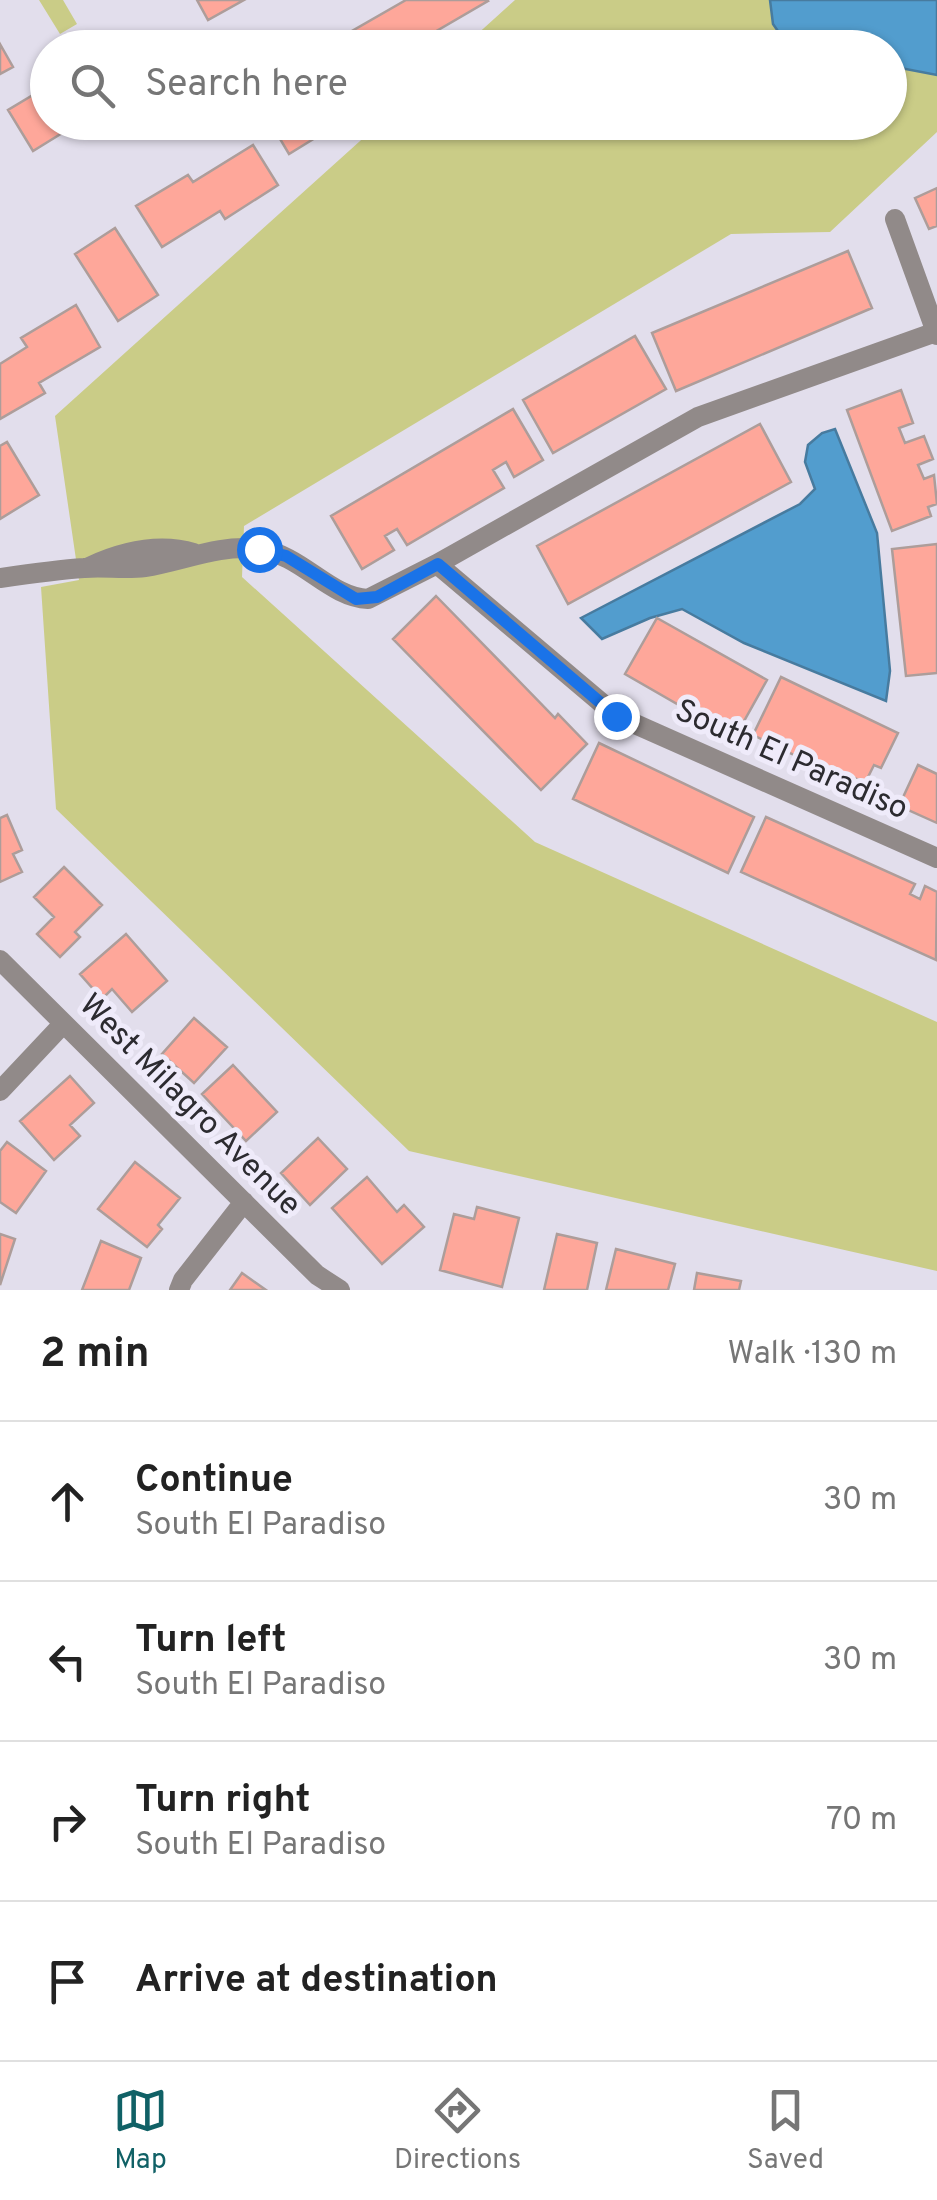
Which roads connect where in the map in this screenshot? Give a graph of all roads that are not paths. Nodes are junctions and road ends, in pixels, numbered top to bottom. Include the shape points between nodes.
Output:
1 (895, 218) dead end
2 (936, 333) edge
3 (438, 564) junction
4 (0, 578) edge
5 (937, 858) edge
6 (0, 960) edge
7 (63, 1024) junction
8 (0, 1092) edge
9 (244, 1202) junction
10 (179, 1290) edge
11 (340, 1290) edge

1 - 2 street
2 - 3 street via 698,417
3 - 4 street via 368,600 338,590 286,556 259,549 118,554 89,567
3 - 5 street, South El Paradiso via 616,716
6 - 7 street, West Milagro Avenue
7 - 8 street
7 - 9 street, West Milagro Avenue
9 - 10 street
9 - 11 street, West Milagro Avenue via 317,1276

